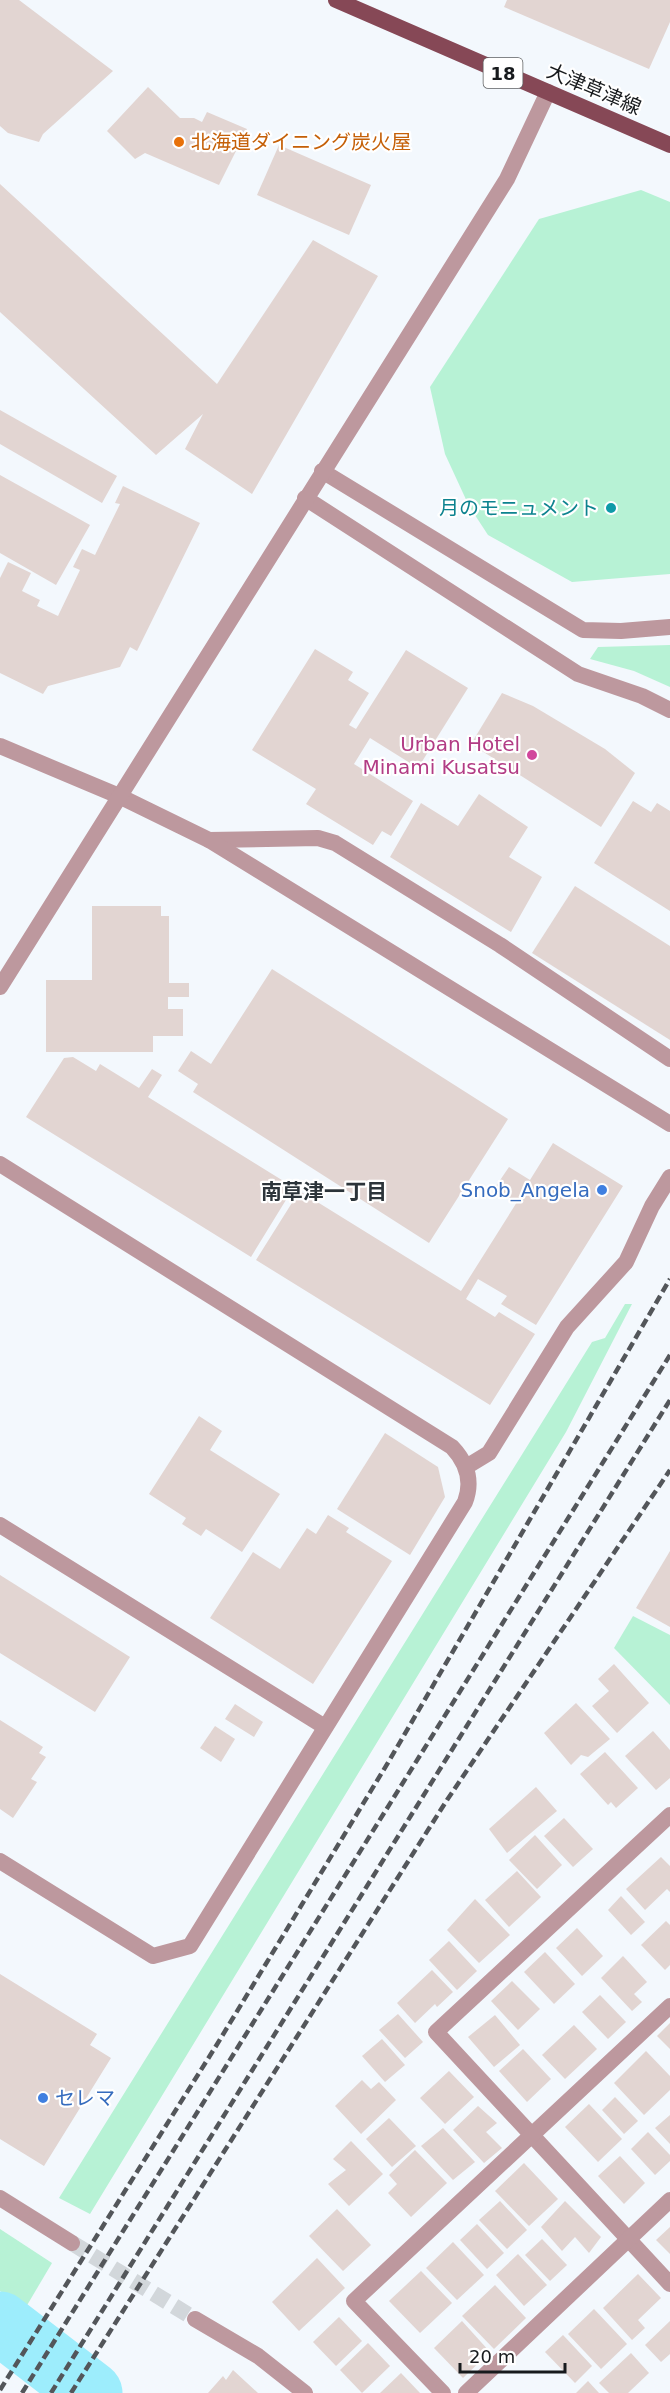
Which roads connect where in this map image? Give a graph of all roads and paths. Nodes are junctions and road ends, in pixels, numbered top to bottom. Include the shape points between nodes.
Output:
1 (336, 0) edge
2 (548, 92) junction
3 (670, 145) edge
4 (322, 471) junction
5 (305, 498) junction
6 (670, 627) edge
7 (670, 710) edge
8 (0, 746) edge
9 (119, 796) junction
10 (209, 840) junction
11 (0, 987) edge
12 (670, 1059) edge
13 (670, 1124) edge
14 (0, 1164) edge
15 (670, 1177) edge
16 (466, 1467) junction
17 (0, 1525) edge
18 (325, 1727) junction
19 (670, 1815) edge
20 (0, 1861) edge
21 (670, 2006) edge
22 (533, 2135) junction
23 (0, 2198) edge
24 (670, 2200) edge
25 (629, 2240) junction
26 (72, 2243) tunnel mouth
27 (670, 2284) edge
28 (195, 2319) tunnel mouth
29 (304, 2393) edge
30 (443, 2393) edge
31 (466, 2393) edge

1 - 2 main road, 大津草津線 / 18
2 - 3 main road, 大津草津線 / 18
2 - 4 street via 507,179
4 - 5 street
4 - 6 street via 583,630 621,632
5 - 7 street via 578,674
5 - 9 street
8 - 9 street
9 - 10 street
9 - 11 street
10 - 12 street via 318,838 335,843 490,939
10 - 13 street
14 - 16 street via 452,1447
15 - 16 street via 626,1262 567,1327 489,1453
16 - 18 street via 469,1491 465,1502
17 - 18 street
18 - 20 street via 190,1946 153,1956
19 - 22 street via 436,2032
21 - 22 street
22 - 25 street
22 - 30 street via 354,2301
23 - 26 street
24 - 25 street
25 - 27 street
25 - 31 street
28 - 29 street via 258,2356

